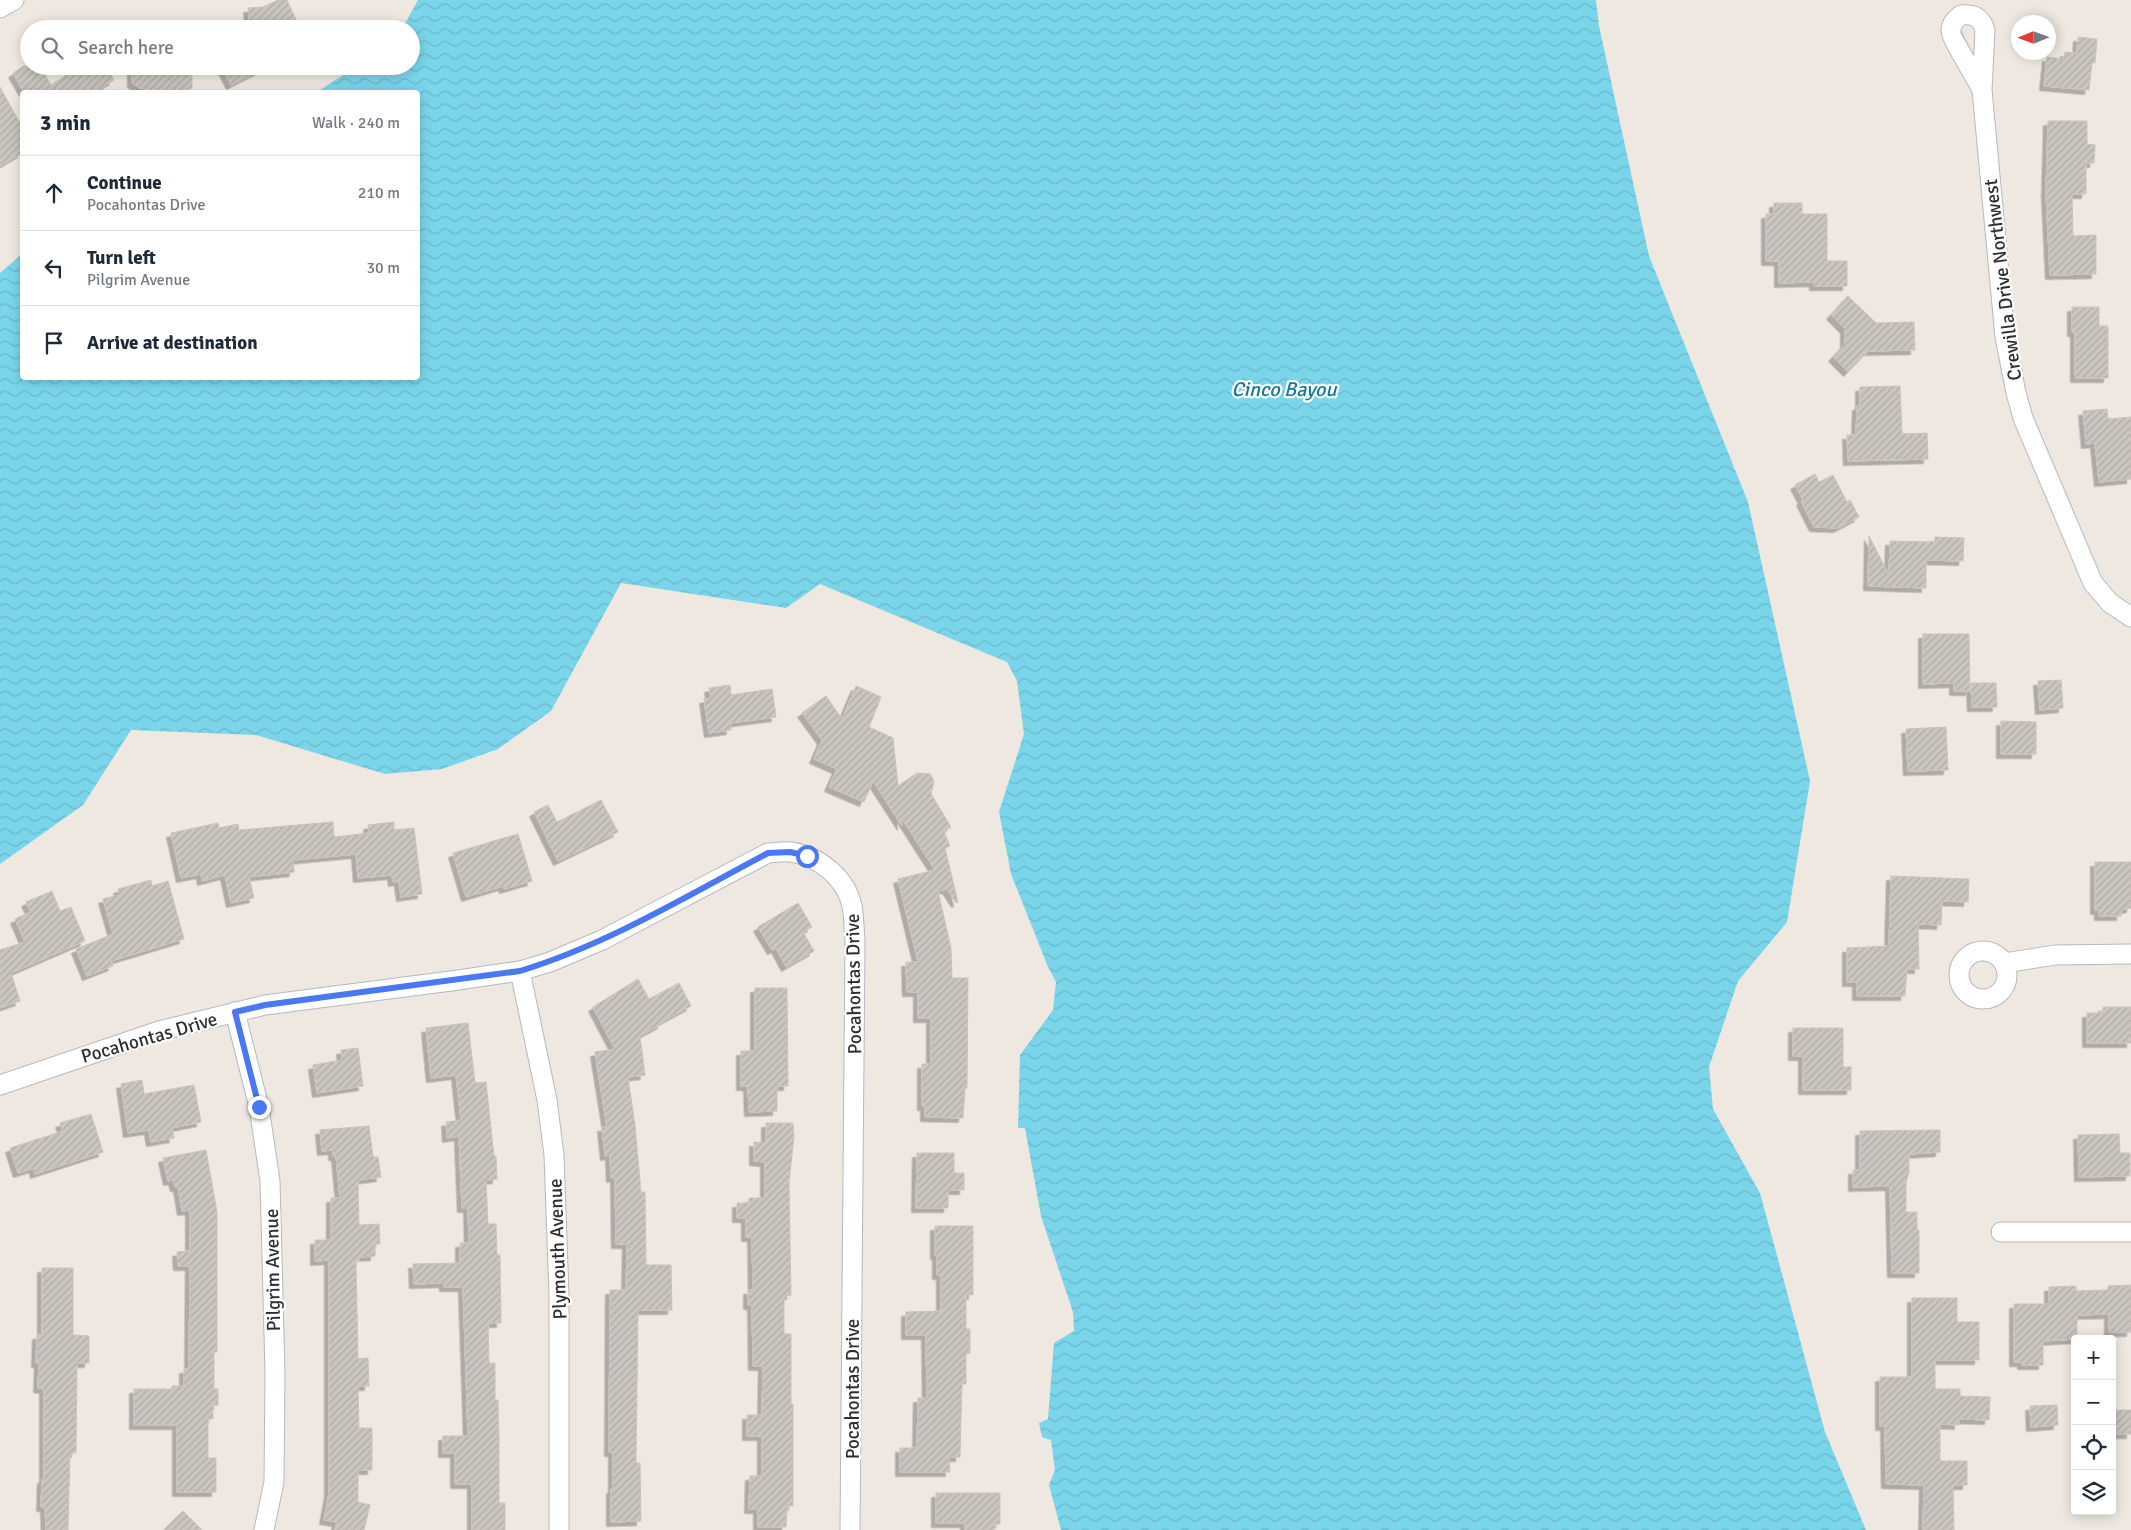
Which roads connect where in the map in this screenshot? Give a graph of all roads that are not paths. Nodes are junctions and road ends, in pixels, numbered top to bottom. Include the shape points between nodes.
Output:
1 (14, 0) edge
2 (0, 8) edge
3 (1975, 8) edge
4 (1982, 90) junction
5 (2131, 617) edge
6 (2131, 954) edge
7 (2004, 963) dead end
8 (520, 971) junction
9 (235, 1012) junction
10 (0, 1085) edge
11 (2001, 1232) dead end
12 (2131, 1232) edge
13 (264, 1530) edge
14 (559, 1530) edge
15 (850, 1530) edge

1 - 2 street
3 - 4 street, Crewilla Drive Northwest via 1985,30
3 - 4 street, Crewilla Drive Northwest via 1954,20 1950,31
4 - 5 street, Crewilla Drive Northwest via 2005,337 2023,418 2093,583 2110,603
6 - 7 street via 2055,954
8 - 9 street, Pocahontas Drive via 265,1005
8 - 14 street, Plymouth Avenue via 547,1100 554,1155 559,1295
8 - 15 street, Pocahontas Drive via 602,940 768,853 790,852 807,856 838,877 846,890 852,906 854,941
9 - 10 street, Pocahontas Drive via 159,1031
9 - 13 street, Pilgrim Avenue via 259,1107 270,1181 274,1482
11 - 12 street

